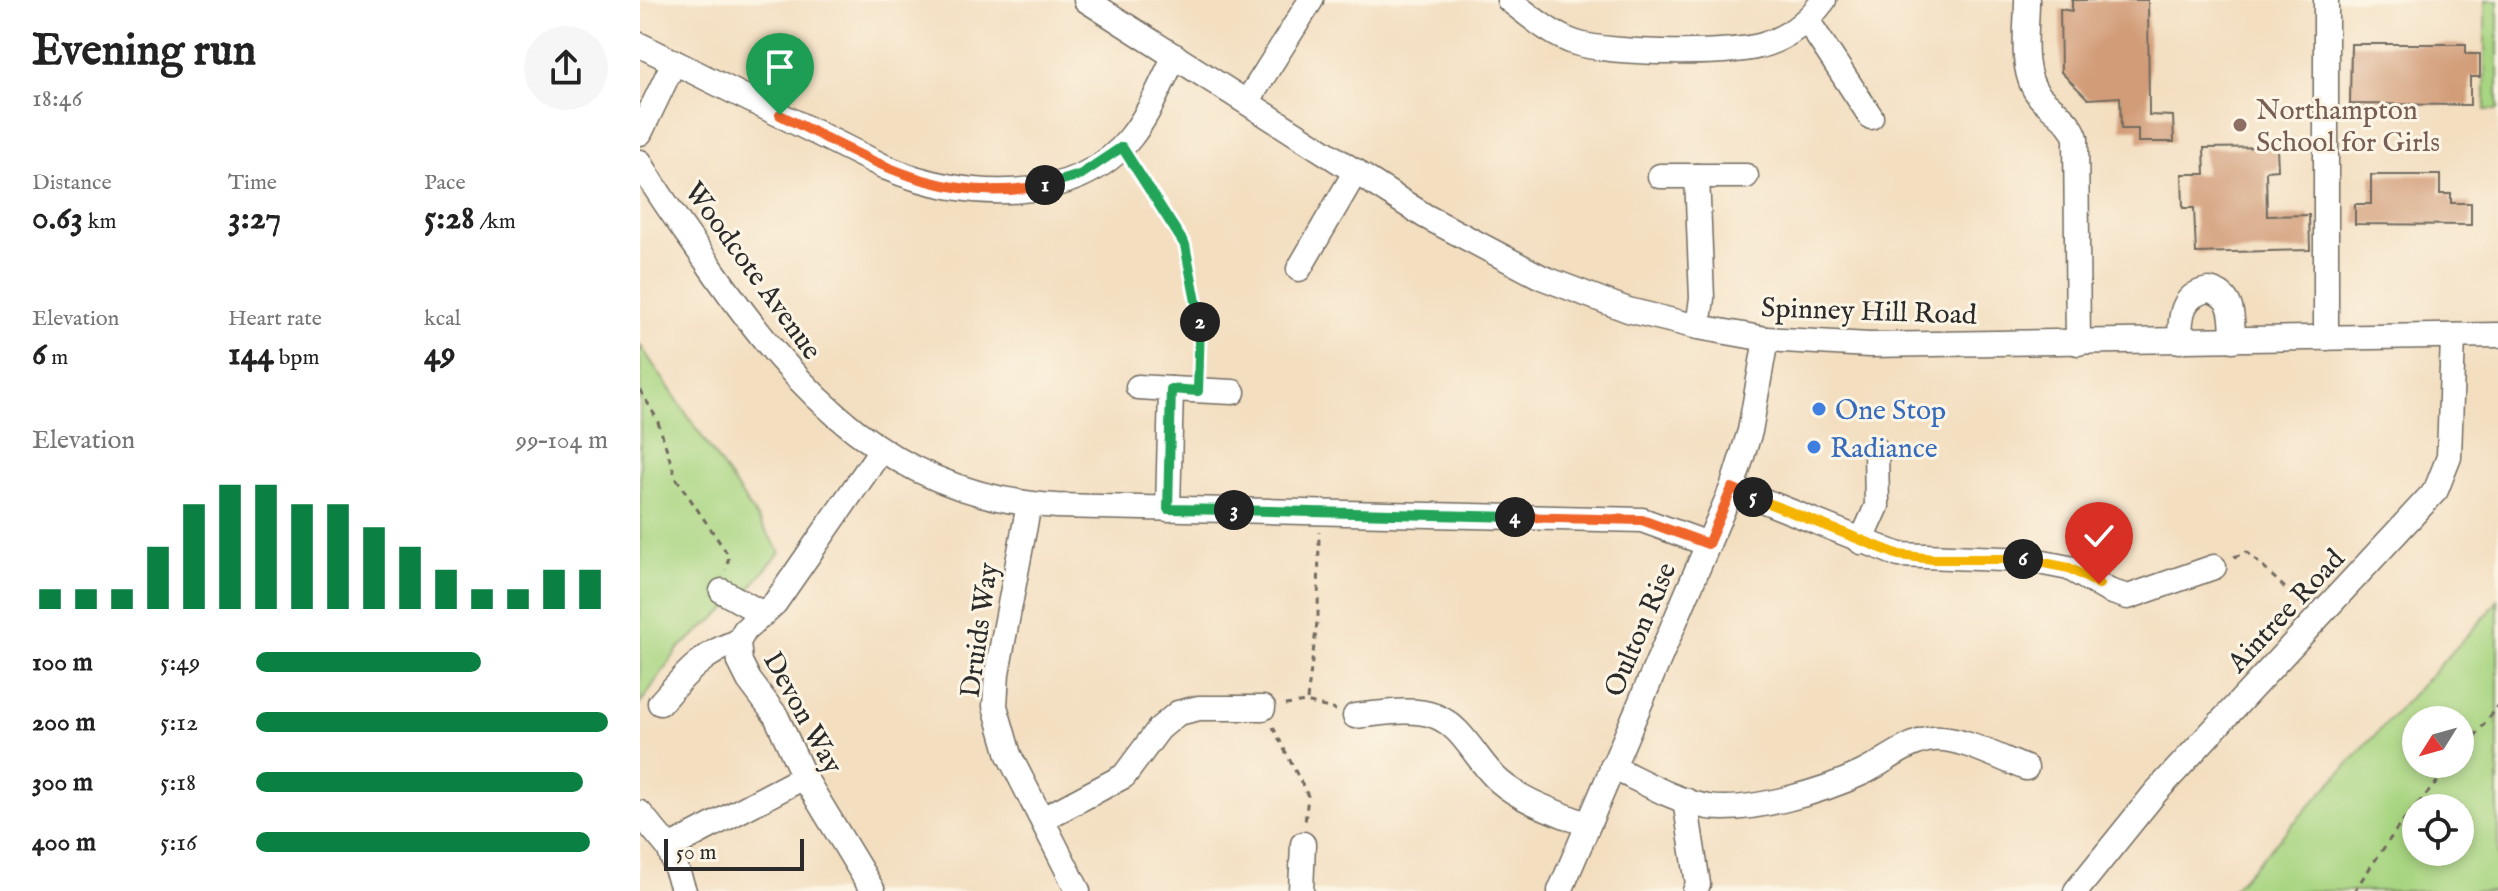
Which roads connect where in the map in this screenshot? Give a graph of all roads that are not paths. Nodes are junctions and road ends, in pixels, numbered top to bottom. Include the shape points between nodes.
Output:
1 (1086, 0) edge
2 (1311, 0) edge
3 (1509, 0) edge
4 (1824, 0) edge
5 (2027, 0) edge
6 (2326, 0) edge
7 (1807, 20) junction
8 (640, 45) edge
9 (1175, 56) junction
10 (674, 62) junction
11 (1247, 102) junction
12 (1871, 117) dead end
13 (640, 133) edge
14 (640, 162) edge
15 (1356, 171) junction
16 (1660, 176) dead end
17 (1697, 176) junction
18 (1746, 176) dead end
19 (1299, 269) dead end
20 (1698, 327) junction
21 (2498, 335) edge
22 (2453, 336) junction
23 (2326, 338) junction
24 (1766, 339) junction
25 (2233, 340) junction
26 (2180, 341) junction
27 (2078, 343) junction
28 (1138, 387) dead end
29 (1171, 389) junction
30 (1233, 392) dead end
31 (1876, 449) dead end
32 (881, 450) junction
33 (1732, 488) junction
34 (1029, 504) junction
35 (1168, 509) junction
36 (1861, 542) junction
37 (1708, 544) junction
38 (2214, 567) road end
39 (722, 591) road end
40 (763, 614) junction
41 (738, 642) junction
42 (660, 703) dead end
43 (1263, 708) road end
44 (1355, 716) road end
45 (1612, 767) junction
46 (2026, 768) dead end
47 (804, 777) junction
48 (1685, 800) junction
49 (640, 813) edge
50 (1043, 819) junction
51 (1588, 825) junction
52 (1303, 844) road end
53 (669, 848) junction
54 (684, 891) edge
55 (873, 891) edge
56 (1078, 891) edge
57 (1301, 891) edge
58 (1560, 891) edge
59 (1695, 891) edge
60 (2076, 891) edge

1 - 9 street, Spinney Hill Road
2 - 11 street
3 - 7 street via 1562,37 1617,49 1755,48
4 - 7 street
5 - 27 street via 2029,78 2076,138
6 - 23 street
7 - 12 street
8 - 10 street
9 - 10 street via 1142,121 1122,147 1093,168 1049,184 985,191 943,187 887,168
9 - 11 street, Spinney Hill Road
10 - 13 street
11 - 15 street, Spinney Hill Road
14 - 32 street, Woodcote Avenue via 787,369 821,405
15 - 19 street
15 - 20 street, Spinney Hill Road via 1466,240 1541,277 1628,310
16 - 17 street
17 - 18 street
17 - 20 street via 1702,298
20 - 24 street, Spinney Hill Road
21 - 22 street, Spinney Hill Road
22 - 23 street, Spinney Hill Road
22 - 60 street, Aintree Road via 2450,436 2442,480 2422,508 2155,793
23 - 25 street, Spinney Hill Road
24 - 27 street, Spinney Hill Road via 1869,345
24 - 33 street, Oulton Rise via 1750,431
25 - 26 street, Spinney Hill Road
25 - 26 street via 2231,307 2225,297 2209,290 2184,305
26 - 27 street, Spinney Hill Road
28 - 29 street
29 - 30 street
29 - 35 street
31 - 36 street via 1877,506
32 - 34 street, Woodcote Avenue via 962,489
32 - 40 street, Devon Way
33 - 36 street
33 - 37 street, Oulton Rise
34 - 35 street, Woodcote Avenue
34 - 50 street, Druids Way via 995,706 1009,755
35 - 37 street, Woodcote Avenue via 1642,520
36 - 38 street via 1916,558 2011,558 2069,568 2128,597
37 - 45 street, Oulton Rise
39 - 40 street
40 - 41 street, Devon Way
41 - 42 street via 720,647 688,671
41 - 47 street, Devon Way via 740,662 776,716
43 - 50 street via 1178,713 1159,729 1124,776
44 - 51 street via 1419,712 1438,717 1510,790
45 - 48 street
45 - 51 street, Oulton Rise
46 - 48 street via 1937,738 1917,743 1848,780 1797,795 1727,807
47 - 53 street
47 - 55 street, Devon Way
48 - 59 street
49 - 53 street
50 - 56 street, Druids Way
51 - 58 street, Oulton Rise
52 - 57 street
53 - 54 street

